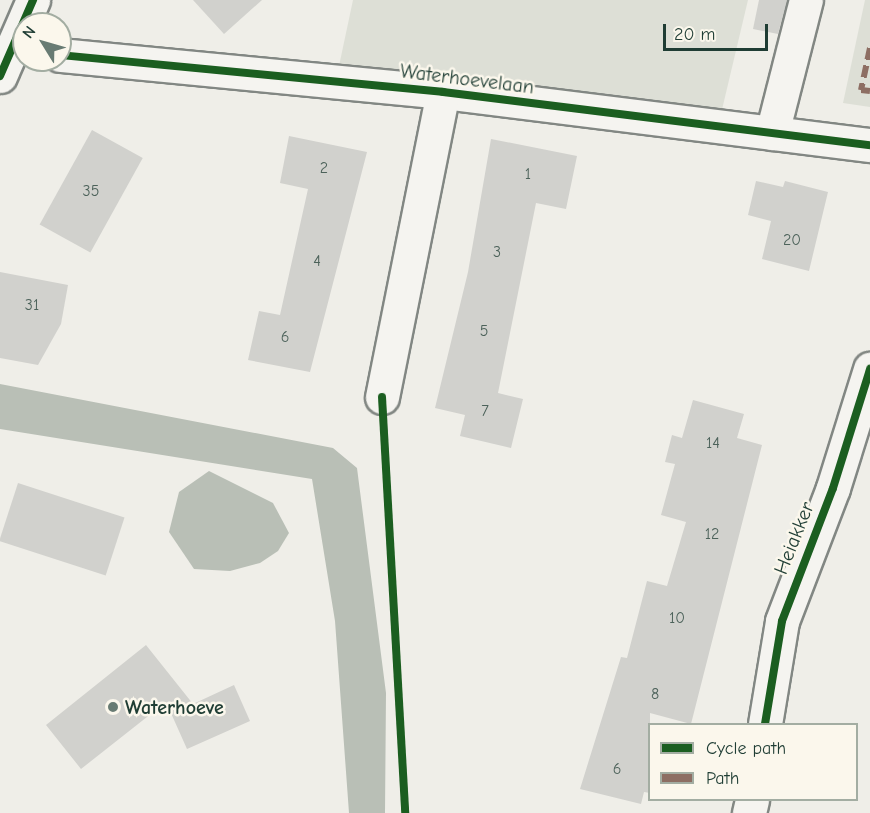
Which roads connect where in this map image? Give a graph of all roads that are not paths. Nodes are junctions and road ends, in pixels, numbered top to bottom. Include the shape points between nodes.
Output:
1 (806, 0) edge
2 (72, 56) edge
3 (443, 92) junction
4 (772, 134) junction
5 (870, 145) edge
6 (870, 369) edge
7 (382, 397) dead end
8 (765, 723) edge

1 - 4 street
2 - 3 street, Waterhoevelaan
3 - 4 street, Waterhoevelaan
3 - 7 street, Waterhoevelaan
4 - 5 street, Waterhoevelaan
6 - 8 street, Heiakker via 833,489 787,602

